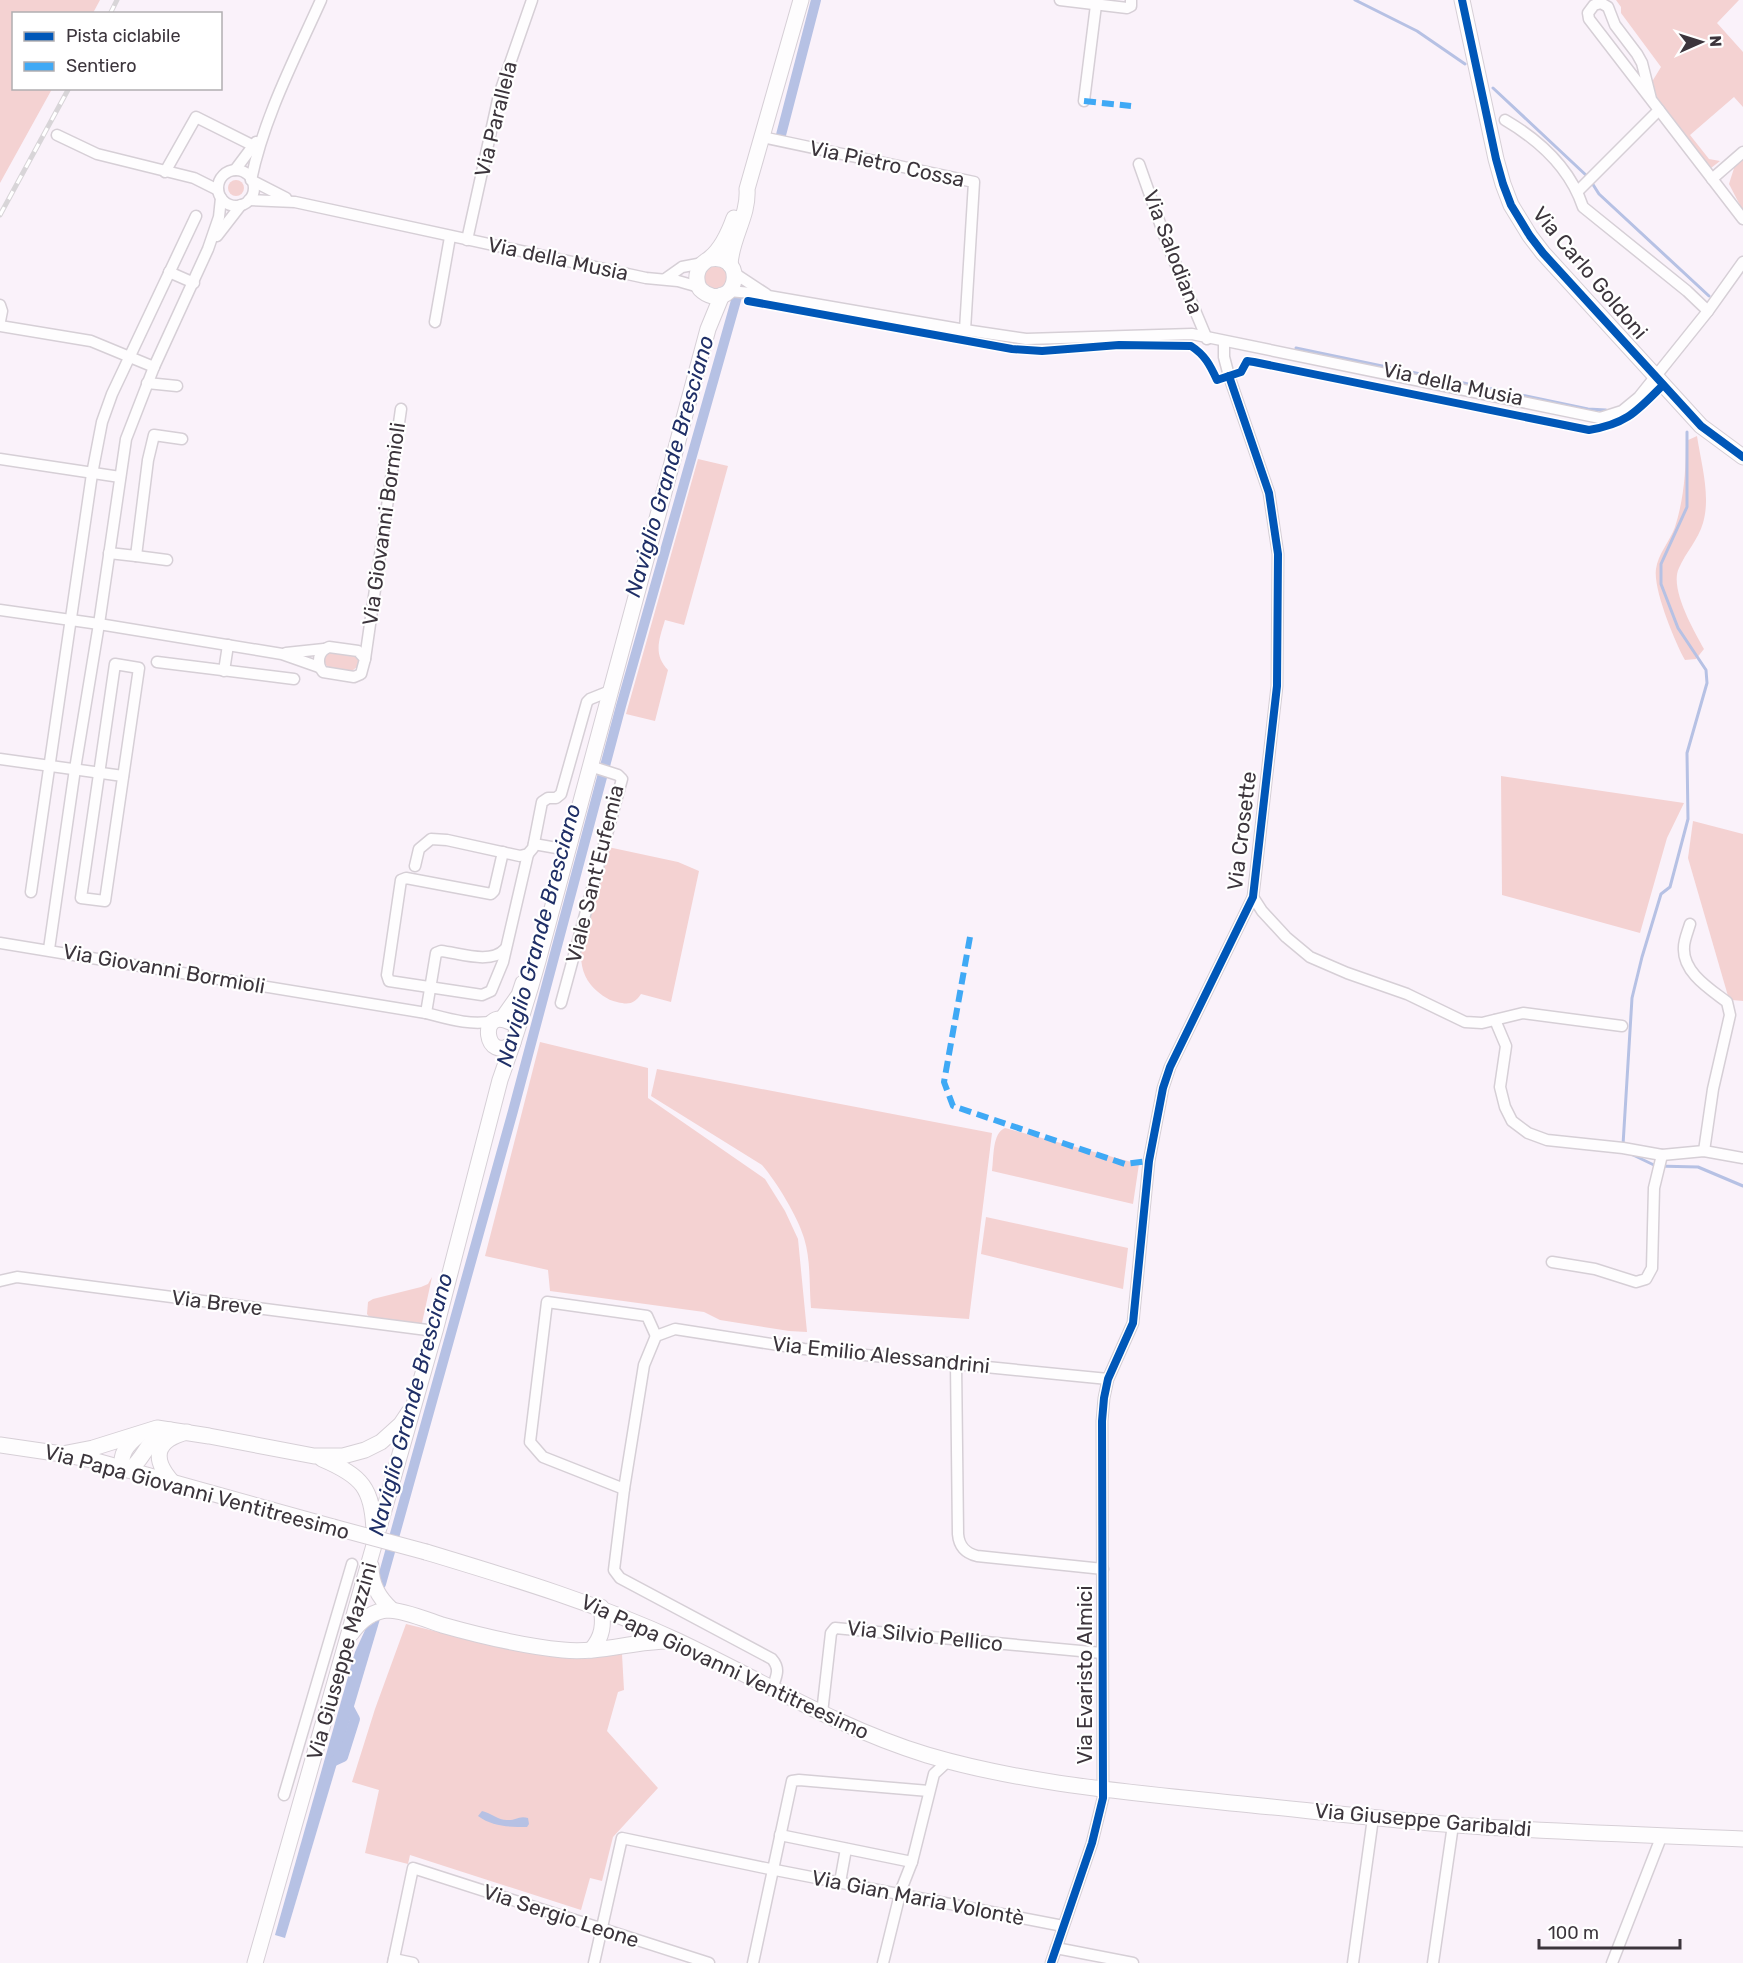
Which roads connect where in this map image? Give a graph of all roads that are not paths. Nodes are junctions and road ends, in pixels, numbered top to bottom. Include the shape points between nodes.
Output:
1 (321, 0) edge
2 (532, 0) edge
3 (801, 0) edge
4 (1060, 0) edge
5 (1131, 0) edge
6 (1462, 0) edge
7 (1096, 6) junction
8 (1651, 99) junction
9 (1084, 101) dead end
10 (1659, 111) junction
11 (270, 118) junction
12 (1505, 120) dead end
13 (57, 135) dead end
14 (762, 137) junction
15 (254, 146) junction
16 (1743, 152) edge
17 (1139, 164) dead end
18 (235, 170) junction
19 (165, 172) junction
20 (222, 177) junction
21 (194, 178) junction
22 (1712, 179) junction
23 (251, 180) junction
24 (747, 189) junction
25 (1578, 191) junction
26 (219, 194) junction
27 (245, 202) junction
28 (295, 202) junction
29 (196, 216) dead end
30 (1743, 219) edge
31 (450, 237) junction
32 (467, 240) junction
33 (208, 249) junction
34 (706, 261) junction
35 (1743, 262) edge
36 (732, 269) junction
37 (169, 272) junction
38 (665, 279) junction
39 (194, 283) junction
40 (702, 290) junction
41 (725, 293) junction
42 (771, 298) junction
43 (0, 305) edge
44 (1708, 311) junction
45 (0, 321) edge
46 (435, 322) dead end
47 (0, 326) edge
48 (708, 329) junction
49 (965, 330) junction
50 (1207, 339) junction
51 (1224, 342) junction
52 (129, 356) junction
53 (154, 367) junction
54 (1656, 377) junction
55 (147, 383) junction
56 (177, 386) dead end
57 (401, 409) dead end
58 (182, 439) dead end
59 (1743, 457) edge
60 (0, 459) edge
61 (92, 474) junction
62 (120, 477) junction
63 (109, 553) junction
64 (136, 556) junction
65 (167, 560) dead end
66 (0, 610) edge
67 (71, 620) junction
68 (99, 624) junction
69 (228, 645) junction
70 (324, 649) junction
71 (282, 654) junction
72 (361, 655) junction
73 (156, 662) dead end
74 (319, 668) junction
75 (224, 671) junction
76 (294, 679) dead end
77 (610, 691) junction
78 (0, 759) edge
79 (49, 766) junction
80 (595, 768) junction
81 (75, 770) junction
82 (99, 773) junction
83 (123, 776) junction
84 (531, 849) junction
85 (568, 850) junction
86 (503, 852) junction
87 (415, 866) dead end
88 (31, 892) dead end
89 (1253, 897) junction
90 (549, 916) junction
91 (1690, 924) dead end
92 (0, 943) edge
93 (505, 949) junction
94 (49, 950) junction
95 (491, 958) junction
96 (497, 974) junction
97 (430, 987) junction
98 (561, 1003) dead end
99 (426, 1013) junction
100 (498, 1020) junction
101 (1495, 1020) junction
102 (458, 1021) junction
103 (1622, 1026) dead end
104 (514, 1037) junction
105 (491, 1043) junction
106 (500, 1080) junction
107 (1704, 1151) junction
108 (1662, 1155) junction
109 (1743, 1158) edge
110 (1552, 1262) dead end
111 (0, 1281) edge
112 (435, 1331) junction
113 (656, 1336) junction
114 (956, 1363) junction
115 (1108, 1379) junction
116 (415, 1402) junction
117 (180, 1431) junction
118 (143, 1432) junction
119 (0, 1445) edge
120 (62, 1454) junction
121 (314, 1456) junction
122 (125, 1470) junction
123 (174, 1484) junction
124 (624, 1488) junction
125 (373, 1553) junction
126 (352, 1564) dead end
127 (1103, 1569) junction
128 (600, 1607) junction
129 (392, 1610) junction
130 (349, 1637) junction
131 (679, 1641) junction
132 (591, 1650) junction
133 (1102, 1653) junction
134 (772, 1689) junction
135 (822, 1713) junction
136 (302, 1737) junction
137 (319, 1742) junction
138 (926, 1754) junction
139 (948, 1761) junction
140 (934, 1774) junction
141 (1104, 1788) junction
142 (305, 1790) junction
143 (929, 1791) junction
144 (1373, 1818) junction
145 (1453, 1825) junction
146 (780, 1835) junction
147 (1662, 1835) junction
148 (1743, 1839) edge
149 (846, 1849) junction
150 (912, 1862) junction
151 (773, 1869) junction
152 (840, 1882) junction
153 (900, 1894) junction
154 (1063, 1926) junction
155 (601, 1929) junction
156 (1056, 1948) junction
157 (394, 1961) edge
158 (255, 1963) edge
159 (413, 1963) edge
160 (594, 1963) edge
161 (709, 1963) edge
162 (753, 1963) edge
163 (883, 1963) edge
164 (1051, 1963) edge
165 (1133, 1963) edge
166 (1353, 1963) edge
167 (1433, 1963) edge
168 (1612, 1963) edge

1 - 11 street
2 - 32 street, Via Parallela via 499,95
3 - 14 street, Viale Sant'Eufemia
4 - 7 street
5 - 7 street via 1127,8
6 - 54 street, Via Carlo Goldoni via 1496,159 1511,205 1543,253
7 - 9 street
8 - 8 street via 1637,54 1615,25 1608,7 1594,5 1589,18
8 - 10 street
10 - 22 street
10 - 25 street
11 - 15 street
11 - 23 street
12 - 25 street via 1539,143
13 - 19 street, Via della Musia via 97,154
14 - 24 street, Viale Sant'Eufemia
14 - 49 street, Via Pietro Cossa via 974,182
15 - 18 street
15 - 19 street via 195,117
16 - 22 street
17 - 50 street, Via Salodiana
18 - 20 street, Via della Musia
18 - 23 street, Via della Musia via 244,172
19 - 21 street, Via della Musia
20 - 21 street, Via della Musia
20 - 26 street
21 - 26 street, Via della Musia
22 - 30 street
23 - 27 street via 253,190
23 - 28 street, Via della Musia
24 - 34 street, Viale Sant'Eufemia via 727,235
24 - 36 street, Viale Sant'Eufemia via 748,204 733,249
25 - 44 street via 1583,207
26 - 27 street, Via della Musia via 230,205
26 - 33 street, Via Giovanni Bormioli via 219,217
27 - 28 street, Via della Musia
27 - 33 street, Via Giovanni Bormioli
28 - 31 street, Via della Musia
29 - 37 street
31 - 32 street, Via della Musia
31 - 46 street
32 - 38 street, Via della Musia
33 - 39 street, Via Giovanni Bormioli
34 - 36 street via 719,258
34 - 38 street via 682,267
34 - 40 street, Viale Sant'Eufemia via 696,276
35 - 44 street, Via della Musia
36 - 41 street, Viale Sant'Eufemia via 733,285
36 - 42 street, Via della Musia
37 - 39 street
37 - 52 street
38 - 40 street, Via della Musia
39 - 53 street, Via Giovanni Bormioli
40 - 41 street via 713,296
40 - 48 street, Viale Sant'Eufemia
41 - 42 street, Via della Musia
41 - 48 street, Viale Sant'Eufemia
42 - 49 street, Via della Musia
43 - 45 street
44 - 54 street, Via della Musia
47 - 52 street via 91,341
48 - 77 street, Viale Sant'Eufemia
49 - 50 street, Via della Musia via 1026,339 1192,334
50 - 51 street, Via della Musia
51 - 54 street, Via della Musia via 1600,418 1628,408
51 - 89 street, Via Crosette via 1229,376 1269,493 1278,554 1277,686
52 - 53 street
52 - 61 street via 102,422
53 - 55 street, Via Giovanni Bormioli
54 - 59 street, Via Carlo Goldoni via 1701,426
55 - 56 street
55 - 62 street, Via Giovanni Bormioli via 126,439
57 - 72 street, Via Giovanni Bormioli via 367,639
58 - 64 street via 154,435
60 - 61 street
61 - 62 street
61 - 67 street
62 - 63 street, Via Giovanni Bormioli
63 - 64 street
63 - 68 street, Via Giovanni Bormioli
64 - 65 street
66 - 67 street, Via Giovanni Bormioli
67 - 68 street, Via Giovanni Bormioli
67 - 79 street
68 - 69 street, Via Giovanni Bormioli
68 - 81 street, Via Giovanni Bormioli
69 - 71 street, Via Giovanni Bormioli
69 - 75 street
70 - 71 street, Via Giovanni Bormioli
70 - 72 street, Via Giovanni Bormioli
70 - 74 street
71 - 74 street, Via Giovanni Bormioli
72 - 74 street, Via Giovanni Bormioli via 363,670 358,676 327,674
73 - 75 street
75 - 76 street
77 - 80 street, Viale Sant'Eufemia
77 - 84 street via 587,702 561,794 542,802
78 - 79 street
79 - 81 street
79 - 88 street
80 - 85 street, Viale Sant'Eufemia
80 - 98 street, Viale Sant'Eufemia via 621,777 621,782
81 - 82 street
81 - 94 street, Via Giovanni Bormioli
82 - 83 street
82 - 83 street via 115,664 139,668
82 - 83 street via 81,898 105,901
84 - 85 street, Viale Sant'Eufemia
84 - 86 street, Viale Sant'Eufemia via 520,856
84 - 93 street
85 - 90 street, Viale Sant'Eufemia
86 - 87 street, Viale Sant'Eufemia via 430,839 419,849
86 - 97 street via 494,891 489,894 406,878 400,883 387,978
89 - 101 street via 1286,938 1310,957 1407,994 1465,1022
89 - 115 street, Via Crosette via 1163,1088 1149,1161 1133,1323
90 - 100 street, Viale Sant'Eufemia via 519,994
90 - 104 street, Viale Sant'Eufemia
91 - 107 street via 1684,948 1686,963 1727,1002 1730,1015
92 - 94 street
93 - 95 street
93 - 96 street
94 - 99 street, Via Giovanni Bormioli
95 - 96 street
95 - 97 street via 438,951 434,955
96 - 97 street via 491,991 485,994
97 - 99 street
99 - 102 street, Via Giovanni Bormioli
100 - 102 street via 477,1024
100 - 104 street via 510,1022
100 - 105 street, Viale Sant'Eufemia via 488,1032
101 - 103 street via 1523,1013
101 - 108 street via 1506,1047 1500,1087 1512,1121 1546,1140
102 - 105 street
104 - 105 street via 502,1048
104 - 106 street, Via Giuseppe Mazzini
105 - 106 street, Via Giuseppe Mazzini
106 - 112 street, Via Giuseppe Mazzini
107 - 108 street
107 - 109 street
108 - 110 street via 1654,1188 1652,1268 1646,1279 1636,1282 1595,1269
111 - 112 street, Via Breve via 17,1277
112 - 116 street, Via Giuseppe Mazzini
113 - 114 street, Via Emilio Alessandrini via 675,1329 804,1349
113 - 124 street via 644,1365
113 - 124 street via 647,1316 547,1302 530,1442 547,1459
114 - 115 street, Via Emilio Alessandrini
114 - 127 street via 961,1546 976,1556
115 - 127 street, Via Evaristo Almici via 1102,1421
116 - 121 street via 401,1424 370,1448 344,1456
116 - 125 street, Via Giuseppe Mazzini
117 - 118 street via 157,1428
117 - 121 street
117 - 122 street via 166,1431 154,1438 138,1463
117 - 123 street via 160,1451 161,1469
118 - 120 street
118 - 122 street via 125,1449
119 - 120 street, Via Papa Giovanni Ventitreesimo
120 - 122 street, Via Papa Giovanni Ventitreesimo
121 - 125 street via 347,1470 362,1484 372,1510
122 - 123 street, Via Papa Giovanni Ventitreesimo
123 - 128 street, Via Papa Giovanni Ventitreesimo, bridge via 426,1552
124 - 134 street via 613,1565 616,1574 772,1659 778,1673
125 - 129 street via 373,1583
125 - 130 street, Via Giuseppe Mazzini
126 - 136 street
127 - 133 street, Via Evaristo Almici
128 - 131 street, Via Papa Giovanni Ventitreesimo
128 - 132 street via 602,1634
129 - 130 street via 372,1614
129 - 132 street via 510,1641 562,1650
130 - 137 street, Via Giuseppe Mazzini
131 - 132 street via 638,1642
131 - 134 street, Via Papa Giovanni Ventitreesimo
133 - 135 street, Via Silvio Pellico via 839,1627 831,1633
133 - 141 street, Via Evaristo Almici
134 - 135 street, Via Papa Giovanni Ventitreesimo
135 - 138 street, Via Papa Giovanni Ventitreesimo
136 - 137 street
136 - 142 street via 283,1788
137 - 142 street, Via Giuseppe Mazzini
138 - 139 street, Via Papa Giovanni Ventitreesimo
138 - 140 street
139 - 140 street
139 - 141 street, Via Papa Giovanni Ventitreesimo via 1022,1778
140 - 143 street
141 - 144 street, Via Giuseppe Garibaldi
141 - 154 street, Via Evaristo Almici via 1095,1834
142 - 158 street, Via Giuseppe Mazzini
143 - 146 street via 795,1780 790,1783
143 - 150 street
144 - 145 street, Via Giuseppe Garibaldi
144 - 166 street
145 - 147 street, Via Giuseppe Garibaldi
145 - 167 street
146 - 149 street
146 - 151 street
147 - 148 street, Via Giuseppe Garibaldi
147 - 168 street
149 - 150 street
149 - 152 street
150 - 153 street
151 - 152 street, Via Gian Maria Volontè
151 - 155 street, Via Gian Maria Volontè via 622,1838
151 - 162 street
152 - 153 street, Via Gian Maria Volontè
153 - 154 street, Via Gian Maria Volontè
153 - 163 street
154 - 156 street, Via Evaristo Almici
155 - 157 street, Via Sergio Leone via 413,1868
155 - 160 street
155 - 161 street, Via Sergio Leone
156 - 164 street, Via Evaristo Almici
156 - 165 street
157 - 159 street

